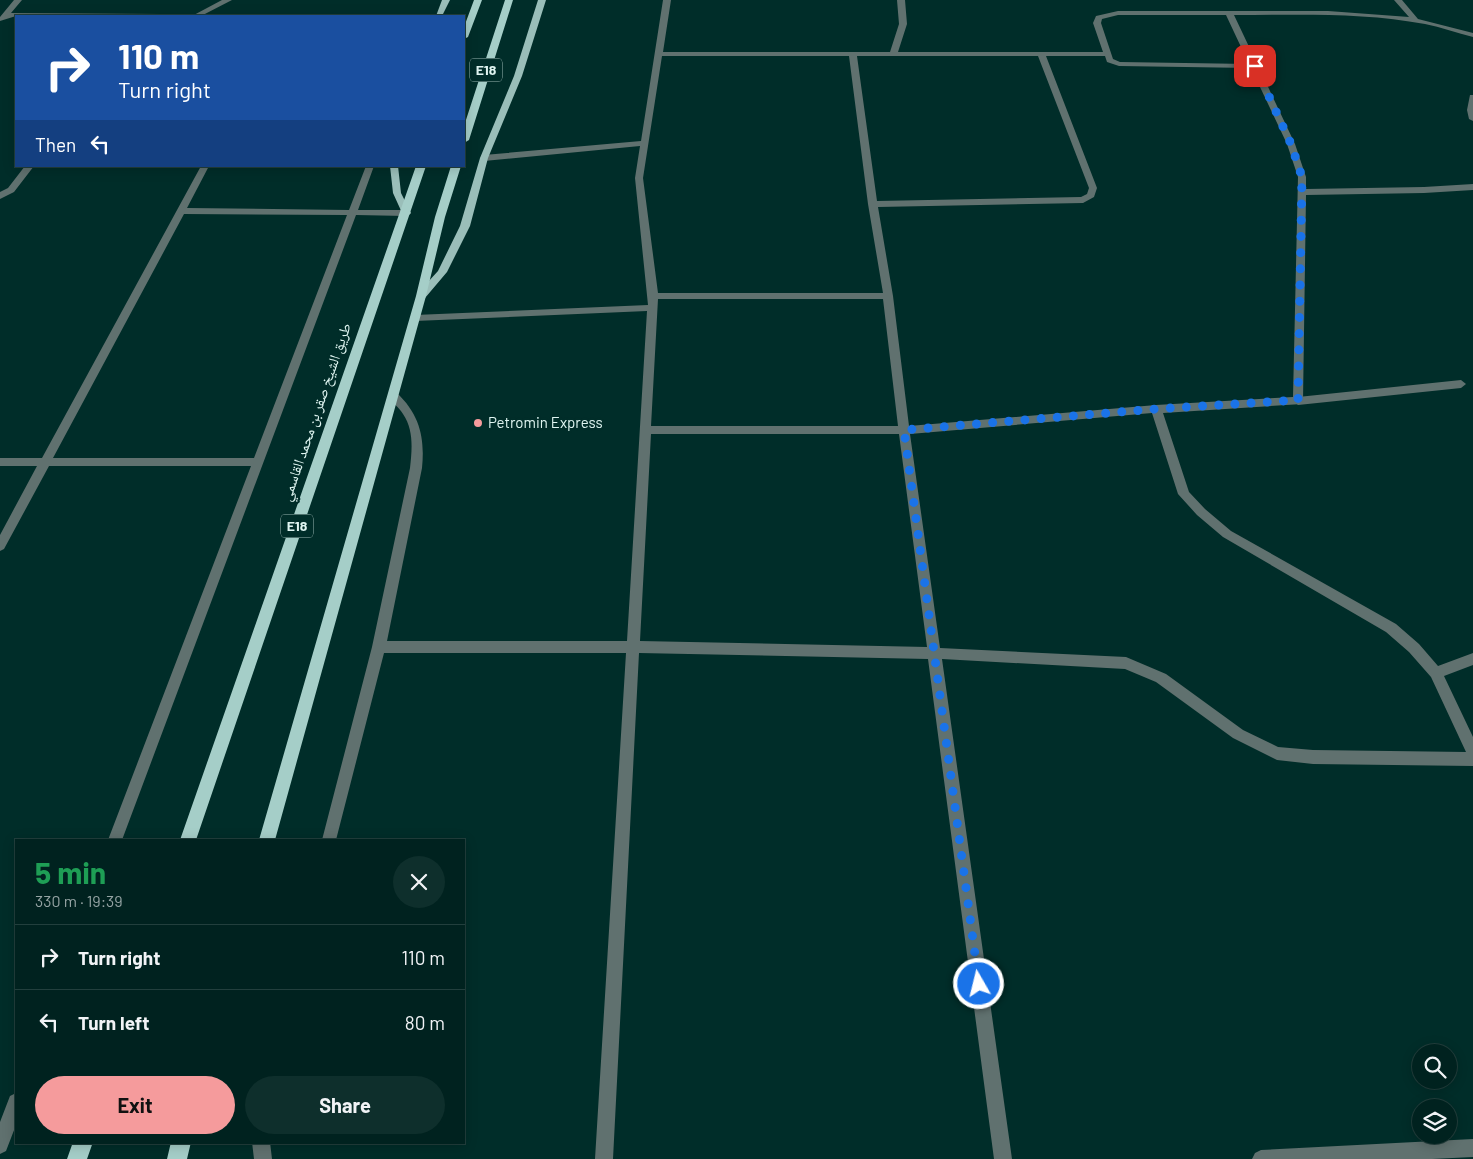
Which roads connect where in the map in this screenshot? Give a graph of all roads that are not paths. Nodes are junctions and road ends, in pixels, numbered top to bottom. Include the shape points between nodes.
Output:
1 (18, 0) edge
2 (228, 0) edge
3 (446, 0) edge
4 (478, 0) edge
5 (510, 0) edge
6 (542, 0) edge
7 (667, 0) edge
8 (901, 0) edge
9 (1398, 0) edge
10 (1229, 13) junction
11 (198, 15) edge
12 (439, 15) edge
13 (3, 18) edge
14 (1415, 20) junction
15 (465, 34) edge
16 (1473, 35) edge
17 (658, 54) junction
18 (853, 54) junction
19 (893, 54) junction
20 (1041, 54) junction
21 (1108, 54) junction
22 (1255, 66) junction
23 (1473, 97) edge
24 (1473, 119) edge
25 (465, 137) edge
26 (644, 143) junction
27 (484, 158) junction
28 (29, 167) edge
29 (204, 167) edge
30 (370, 167) edge
31 (394, 167) edge
32 (421, 167) edge
33 (456, 167) edge
34 (1473, 187) edge
35 (1301, 192) junction
36 (0, 196) edge
37 (873, 204) junction
38 (181, 212) junction
39 (352, 213) junction
40 (406, 213) junction
41 (421, 296) junction
42 (888, 296) junction
43 (653, 302) junction
44 (415, 318) junction
45 (1461, 384) dead end
46 (393, 396) junction
47 (1298, 400) junction
48 (1156, 409) junction
49 (647, 430) junction
50 (904, 430) junction
51 (47, 461) junction
52 (0, 462) edge
53 (257, 462) junction
54 (0, 546) edge
55 (379, 647) junction
56 (634, 647) junction
57 (934, 653) junction
58 (1473, 659) edge
59 (1436, 673) junction
60 (1473, 752) edge
61 (1473, 759) edge
62 (115, 839) edge
63 (188, 839) edge
64 (267, 839) edge
65 (329, 839) edge
66 (15, 1105) edge
67 (82, 1144) edge
68 (181, 1144) edge
69 (261, 1144) edge
70 (0, 1146) edge
71 (1473, 1148) edge
72 (77, 1159) edge
73 (177, 1159) edge
74 (263, 1159) edge
75 (604, 1159) edge
76 (1003, 1159) edge
77 (1261, 1159) edge

1 - 13 street
2 - 11 street
3 - 12 main road
4 - 15 highway, E18
5 - 25 highway, E18
6 - 27 main road via 518,76
7 - 17 street
8 - 19 street via 903,24
9 - 14 street
10 - 14 street via 1326,10
10 - 21 street via 1107,15 1099,18 1097,23
10 - 22 street
14 - 16 street
17 - 18 street
17 - 26 street
18 - 19 street
18 - 37 street
19 - 20 street
20 - 21 street
20 - 37 street via 1093,188 1091,195 1083,200
21 - 22 street via 1113,62 1128,65
22 - 35 street via 1297,160 1302,177
23 - 24 street
26 - 27 street
26 - 43 street via 639,178
27 - 41 main road via 465,226 442,272
28 - 36 street via 11,190
29 - 38 street
30 - 39 street
31 - 40 main road via 397,192
32 - 40 highway, طريق الشيخ صقر بن محمد القاسمي / E18
33 - 41 highway
34 - 35 street
35 - 47 street
37 - 42 street
38 - 39 street
38 - 51 street
39 - 40 street
39 - 53 street
40 - 63 highway, طريق الشيخ صقر بن محمد القاسمي / E18
41 - 44 highway
42 - 43 street
42 - 50 street
43 - 44 street
43 - 49 street
44 - 46 highway
45 - 47 street
46 - 55 street via 411,416 416,428 418,454
46 - 64 highway
47 - 48 street
48 - 50 street
48 - 59 street via 1184,494 1201,512 1227,534 1391,628
49 - 50 street
49 - 56 street
50 - 57 street
51 - 52 street
51 - 53 street
51 - 54 street
53 - 62 street
55 - 56 street
55 - 65 street
56 - 57 street
56 - 75 street
57 - 61 street via 1126,663 1161,678 1238,734 1277,753 1313,757
57 - 76 street
58 - 59 street
59 - 60 street
66 - 70 street
67 - 72 highway
68 - 73 highway
69 - 74 street
71 - 77 street

